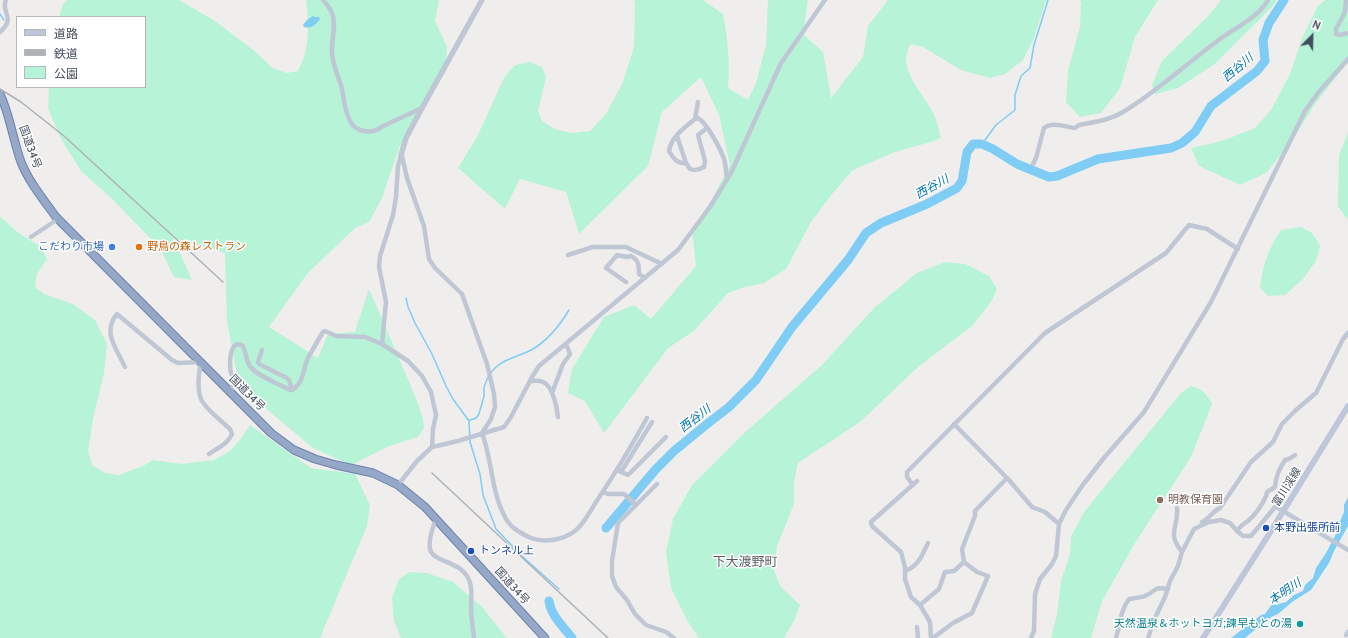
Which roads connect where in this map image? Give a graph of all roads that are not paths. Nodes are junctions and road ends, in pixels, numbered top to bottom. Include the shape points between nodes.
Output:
1 (6, 0) edge
2 (323, 0) edge
3 (482, 0) edge
4 (825, 0) edge
5 (1268, 0) edge
6 (1346, 0) edge
7 (0, 32) edge
8 (1348, 33) edge
9 (1348, 59) edge
10 (0, 94) edge
11 (698, 102) dead end
12 (422, 108) junction
13 (695, 119) junction
14 (707, 128) junction
15 (674, 139) junction
16 (401, 154) junction
17 (686, 163) junction
18 (1033, 164) dead end
19 (727, 179) junction
20 (58, 218) junction
21 (31, 237) dead end
22 (1238, 249) junction
23 (568, 255) dead end
24 (662, 264) junction
25 (644, 278) junction
26 (626, 282) dead end
27 (1348, 333) edge
28 (382, 344) junction
29 (566, 344) junction
30 (262, 350) dead end
31 (201, 362) junction
32 (125, 367) dead end
33 (530, 381) junction
34 (292, 390) junction
35 (230, 391) junction
36 (552, 393) junction
37 (1348, 406) edge
38 (558, 418) dead end
39 (647, 418) dead end
40 (652, 422) dead end
41 (954, 424) junction
42 (482, 433) junction
43 (666, 437) dead end
44 (432, 446) junction
45 (209, 454) dead end
46 (1295, 455) dead end
47 (619, 471) junction
48 (1007, 478) junction
49 (657, 484) dead end
50 (398, 485) junction
51 (603, 492) junction
52 (635, 504) junction
53 (1177, 508) dead end
54 (1284, 511) junction
55 (436, 519) junction
56 (1059, 524) junction
57 (1194, 528) junction
58 (1236, 531) junction
59 (928, 542) dead end
60 (1348, 550) edge
61 (1182, 552) junction
62 (964, 562) junction
63 (905, 571) junction
64 (1168, 589) junction
65 (920, 605) junction
66 (918, 627) dead end
67 (474, 638) edge
68 (545, 638) edge
69 (674, 638) edge
70 (918, 638) edge
71 (932, 638) edge
72 (1031, 638) edge
73 (1116, 638) edge
74 (1148, 638) edge
75 (1203, 638) edge

1 - 7 street via 4,10 8,22
2 - 12 street via 332,13 333,67 348,117 354,128 369,132
3 - 12 street
4 - 19 street via 782,63 740,157
5 - 18 street via 1257,14 1122,112 1075,128 1047,125
6 - 8 street via 1345,12 1336,34
9 - 22 street via 1305,111
10 - 20 highway, 国道34号 via 22,163 35,189
11 - 13 street
12 - 16 street via 406,138
13 - 14 street via 702,120
13 - 15 street
14 - 17 street via 698,135 704,167 694,171
14 - 19 street via 724,159
15 - 17 street
15 - 17 street via 669,151 676,161
16 - 28 street via 393,215 380,256 379,267 386,302
16 - 42 street via 424,226 429,258 435,268 462,294 487,364 495,407
19 - 24 street via 678,250
20 - 21 street
20 - 31 highway, 国道34号
22 - 41 street via 1207,229 1189,225 1166,253 1045,333
22 - 56 street via 1211,302 1144,412 1082,486
23 - 24 street via 593,246 626,247
24 - 25 street
25 - 26 street via 639,274 636,258 617,254 606,268
25 - 29 street
27 - 57 street via 1316,393 1282,424 1273,442 1251,462 1220,508
28 - 34 street via 365,337 336,336 323,332 307,360 303,377
28 - 44 street via 408,361 422,376 431,392 436,415
29 - 33 street via 539,366
29 - 36 street via 570,354 563,364
30 - 34 street via 259,364 287,378
31 - 32 street via 178,363 117,314 110,326 110,333
31 - 35 highway, 国道34号
31 - 45 street via 198,377 201,399 232,434 230,439
33 - 36 street via 543,381
33 - 42 street via 504,427
34 - 35 street via 257,373 246,360 243,346 236,345 233,346 230,363 234,385
35 - 50 highway, 国道34号 via 271,433 294,450 315,459 373,473
36 - 38 street
37 - 54 main road, 富川渓線
39 - 47 street
40 - 47 street
41 - 48 street
41 - 63 street via 907,472 907,477 915,483 871,522 872,526 901,552
42 - 44 street
42 - 51 street via 504,516 512,527 523,535 536,540 562,538 575,530 586,518
43 - 47 street via 628,475
44 - 50 street
46 - 58 street via 1285,460 1276,476 1275,487 1267,492 1266,498 1250,519
47 - 51 street
48 - 56 street via 1032,507 1045,512
48 - 62 street via 975,511 962,549
49 - 52 street
50 - 55 highway, 国道34号
51 - 52 street via 624,494
52 - 69 street via 618,523 612,576 616,587 646,625 666,632
53 - 61 street via 1174,539
54 - 58 street via 1275,507 1251,536 1243,536
54 - 60 street
54 - 75 main road, 富川渓線
55 - 67 street via 430,549 439,559 462,569 469,578 472,586
55 - 68 highway, 国道34号
56 - 72 street via 1056,556 1040,579 1035,594 1034,631
57 - 58 street via 1221,520 1230,523
57 - 61 street
59 - 63 street via 918,563
61 - 64 street
62 - 65 street via 954,571 945,572 939,590
62 - 71 street via 977,572 988,576 972,613
63 - 65 street via 911,597
64 - 73 street via 1155,589 1147,596 1129,599 1122,612
64 - 74 street
65 - 71 street via 930,622
66 - 70 street

